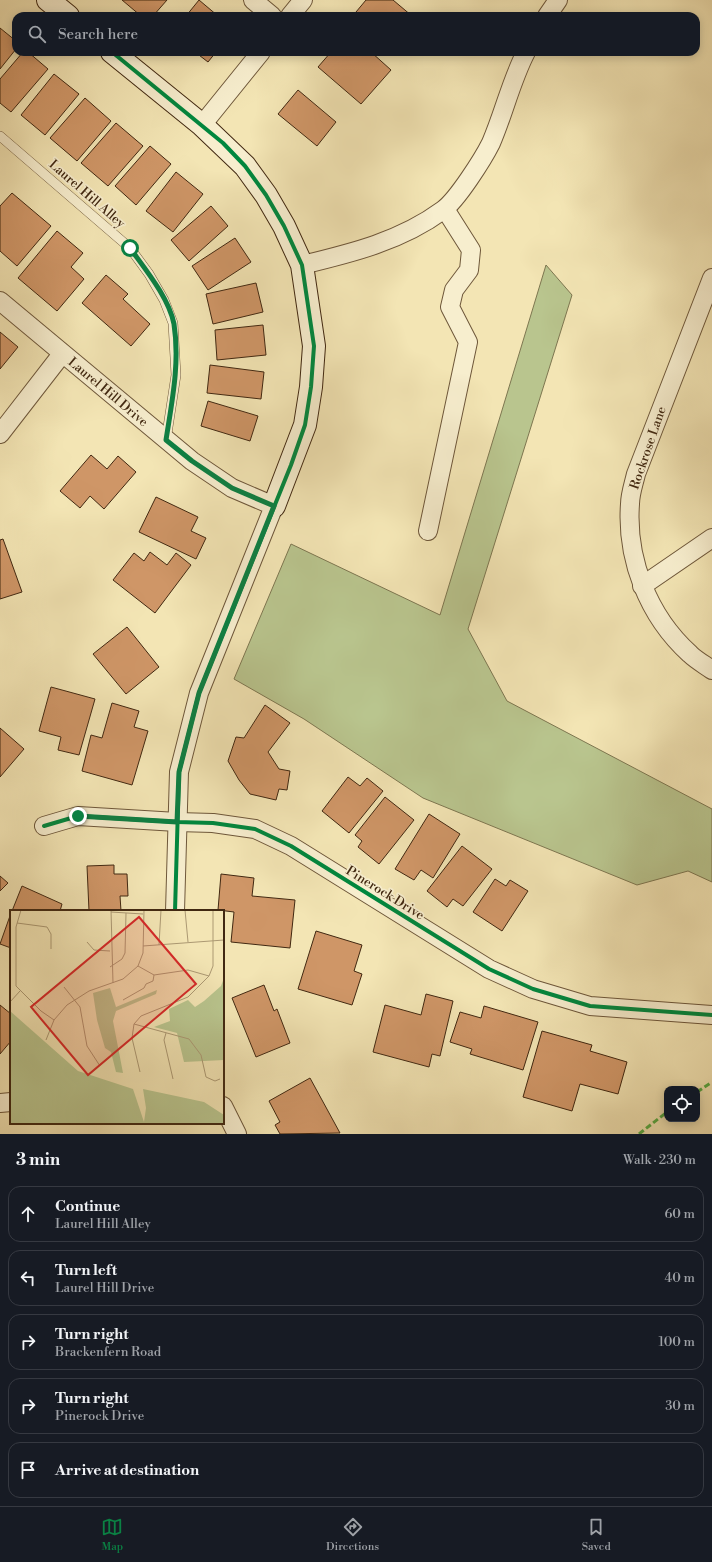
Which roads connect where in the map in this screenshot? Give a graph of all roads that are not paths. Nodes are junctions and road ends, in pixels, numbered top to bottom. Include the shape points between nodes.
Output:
1 (48, 0) edge
2 (253, 0) edge
3 (303, 0) edge
4 (558, 0) edge
5 (63, 12) edge
6 (267, 12) edge
7 (293, 12) edge
8 (550, 12) edge
9 (117, 56) edge
10 (258, 56) edge
11 (524, 56) edge
12 (202, 125) junction
13 (0, 136) edge
14 (444, 209) junction
15 (302, 265) junction
16 (712, 278) edge
17 (0, 301) edge
18 (62, 354) junction
19 (0, 434) edge
20 (166, 440) junction
21 (274, 506) junction
22 (428, 531) dead end
23 (712, 538) edge
24 (642, 586) junction
25 (712, 670) edge
26 (177, 822) junction
27 (44, 826) dead end
28 (175, 910) edge
29 (712, 1015) edge
30 (10, 1102) edge
31 (0, 1103) edge
32 (224, 1108) edge
33 (238, 1134) edge

1 - 5 street
2 - 6 street
3 - 7 street
4 - 8 street
9 - 12 street
10 - 12 street
11 - 14 street via 490,144 474,172
12 - 15 street via 245,166 266,195
13 - 20 lane, Laurel Hill Alley via 130,248 164,300 174,323 176,375
14 - 15 street via 387,241 364,250
14 - 22 street via 471,250 469,270 454,290 450,307 468,342
15 - 21 street via 314,346 311,387 305,425
16 - 24 street, Rockrose Lane via 636,474 631,495 630,532 634,560
17 - 18 street, Laurel Hill Drive
18 - 19 street, Laurel Hill Drive
18 - 20 street, Laurel Hill Drive
20 - 21 street, Laurel Hill Drive via 232,488
21 - 26 street via 199,693 179,772
23 - 24 street
24 - 25 street, Rockrose Lane via 670,631 690,654
26 - 27 street, Pinerock Drive via 78,816
26 - 28 street
26 - 29 street, Pinerock Drive via 212,822 255,829 291,846 489,969 533,989 590,1006
30 - 31 street
32 - 33 street

